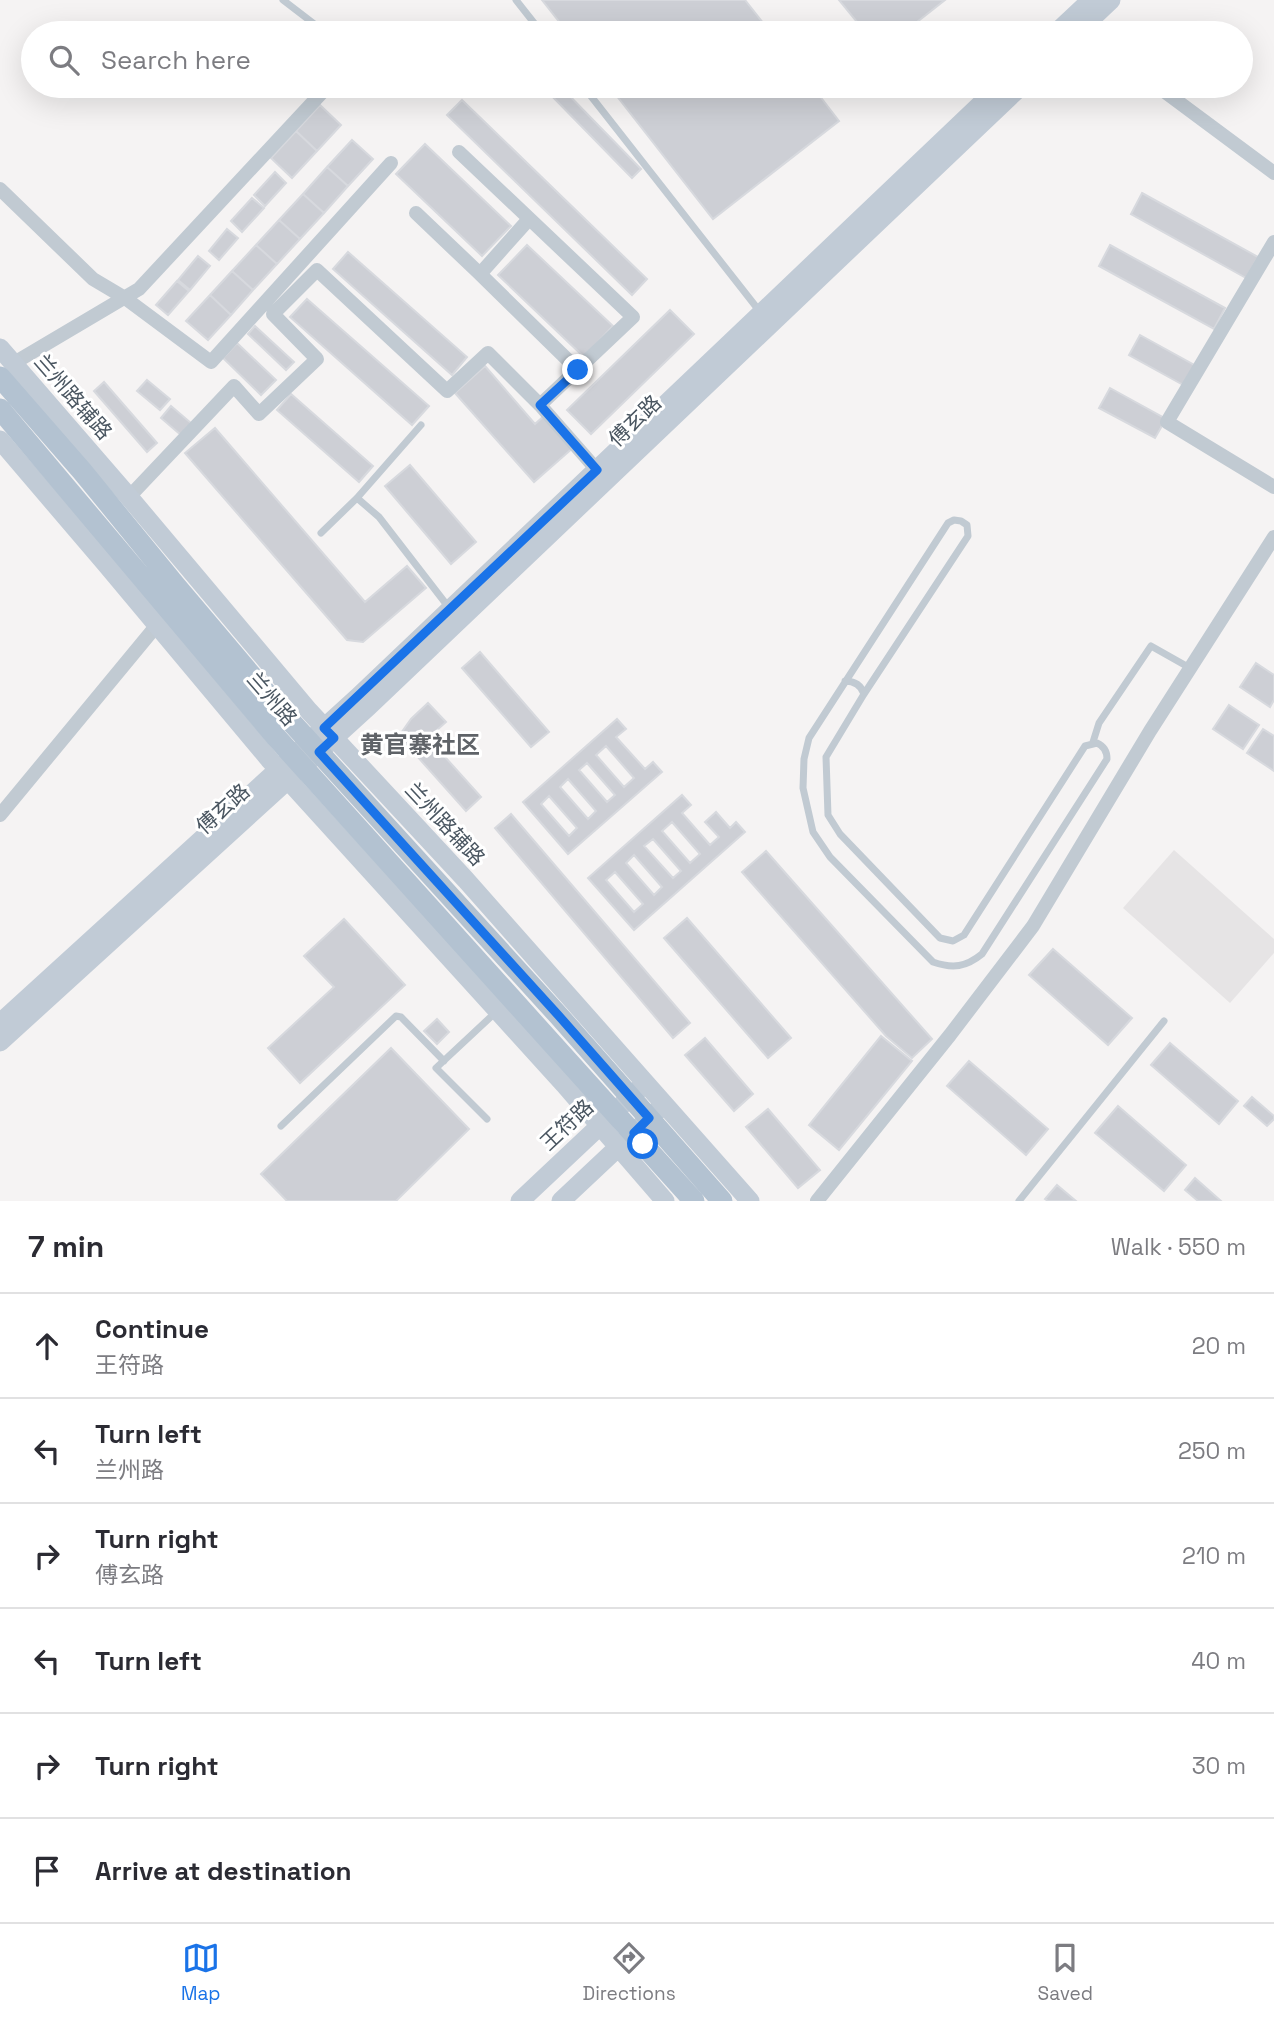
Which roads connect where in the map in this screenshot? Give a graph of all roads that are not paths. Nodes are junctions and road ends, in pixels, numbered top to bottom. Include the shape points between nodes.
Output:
1 (283, 0) edge
2 (516, 0) edge
3 (1091, 0) edge
4 (1111, 0) edge
5 (310, 21) edge
6 (533, 21) edge
7 (1069, 21) edge
8 (1090, 21) edge
9 (317, 98) edge
10 (592, 98) edge
11 (987, 98) edge
12 (1008, 98) edge
13 (1173, 98) edge
14 (459, 152) dead end
15 (391, 163) dead end
16 (1274, 173) edge
17 (0, 189) edge
18 (416, 213) dead end
19 (529, 219) junction
20 (1274, 242) edge
21 (480, 274) junction
22 (125, 298) junction
23 (761, 313) junction
24 (0, 348) edge
25 (7, 370) edge
26 (578, 370) junction
27 (540, 405) junction
28 (0, 410) edge
29 (421, 425) dead end
30 (0, 440) edge
31 (597, 470) junction
32 (1274, 487) edge
33 (129, 497) junction
34 (357, 498) junction
35 (321, 533) dead end
36 (1274, 537) edge
37 (450, 609) junction
38 (158, 625) junction
39 (1190, 668) junction
40 (845, 681) junction
41 (863, 694) junction
42 (322, 740) junction
43 (1093, 743) junction
44 (291, 769) junction
45 (0, 815) edge
46 (504, 1004) junction
47 (1164, 1021) dead end
48 (0, 1023) edge
49 (0, 1042) edge
50 (444, 1061) junction
51 (638, 1090) junction
52 (487, 1119) dead end
53 (607, 1119) junction
54 (281, 1126) dead end
55 (641, 1126) junction
56 (520, 1201) edge
57 (561, 1201) edge
58 (665, 1201) edge
59 (694, 1201) edge
60 (722, 1201) edge
61 (750, 1201) edge
62 (817, 1201) edge
63 (1019, 1201) edge

1 - 5 lane
2 - 6 lane
3 - 7 street
4 - 8 street
9 - 22 street via 139,289
10 - 23 lane
11 - 23 street, 傅玄路
12 - 42 street, 傅玄路
13 - 16 street
14 - 19 street
15 - 22 street via 211,362
17 - 22 street via 93,279
18 - 21 street
19 - 21 street
19 - 26 street via 633,317
20 - 32 street via 1167,422
21 - 26 street
22 - 25 street
23 - 31 street, 傅玄路
24 - 25 street, 兰州路辅路
25 - 33 street, 兰州路辅路
25 - 42 main road, 兰州路 via 183,595
26 - 27 street
27 - 31 street
27 - 33 street via 488,353 447,391 317,270 273,314 317,359 259,414 234,386
28 - 44 main road, 兰州路 via 169,612
29 - 34 lane
30 - 38 street
31 - 37 street, 傅玄路
33 - 42 street, 兰州路辅路 via 265,661
34 - 35 lane
34 - 37 lane via 379,517
36 - 39 street
37 - 42 street, 傅玄路
38 - 44 street
38 - 45 street
39 - 43 lane via 1151,646 1099,723
39 - 62 street via 1033,926
40 - 41 lane via 855,682
40 - 41 lane via 948,523 965,523 968,536
40 - 43 lane via 808,738 803,788 813,832 830,857 933,962 946,967 972,962 990,943 1107,758 1104,747
41 - 43 lane via 826,757 828,815 902,900 946,940 964,935 1085,746
42 - 44 street, 傅玄路
42 - 51 main road, 兰州路 via 559,1016
44 - 46 main road, 兰州路
44 - 48 street, 傅玄路
44 - 49 street, 傅玄路
46 - 50 lane
46 - 53 main road, 兰州路
47 - 63 lane
50 - 52 lane via 436,1068
50 - 54 lane via 396,1016
51 - 53 street, 王符路
51 - 55 main road, 兰州路
53 - 55 main road, 兰州路
53 - 56 street, 王符路
55 - 57 street
55 - 58 street
55 - 59 main road, 兰州路
55 - 60 main road, 兰州路
55 - 61 street

